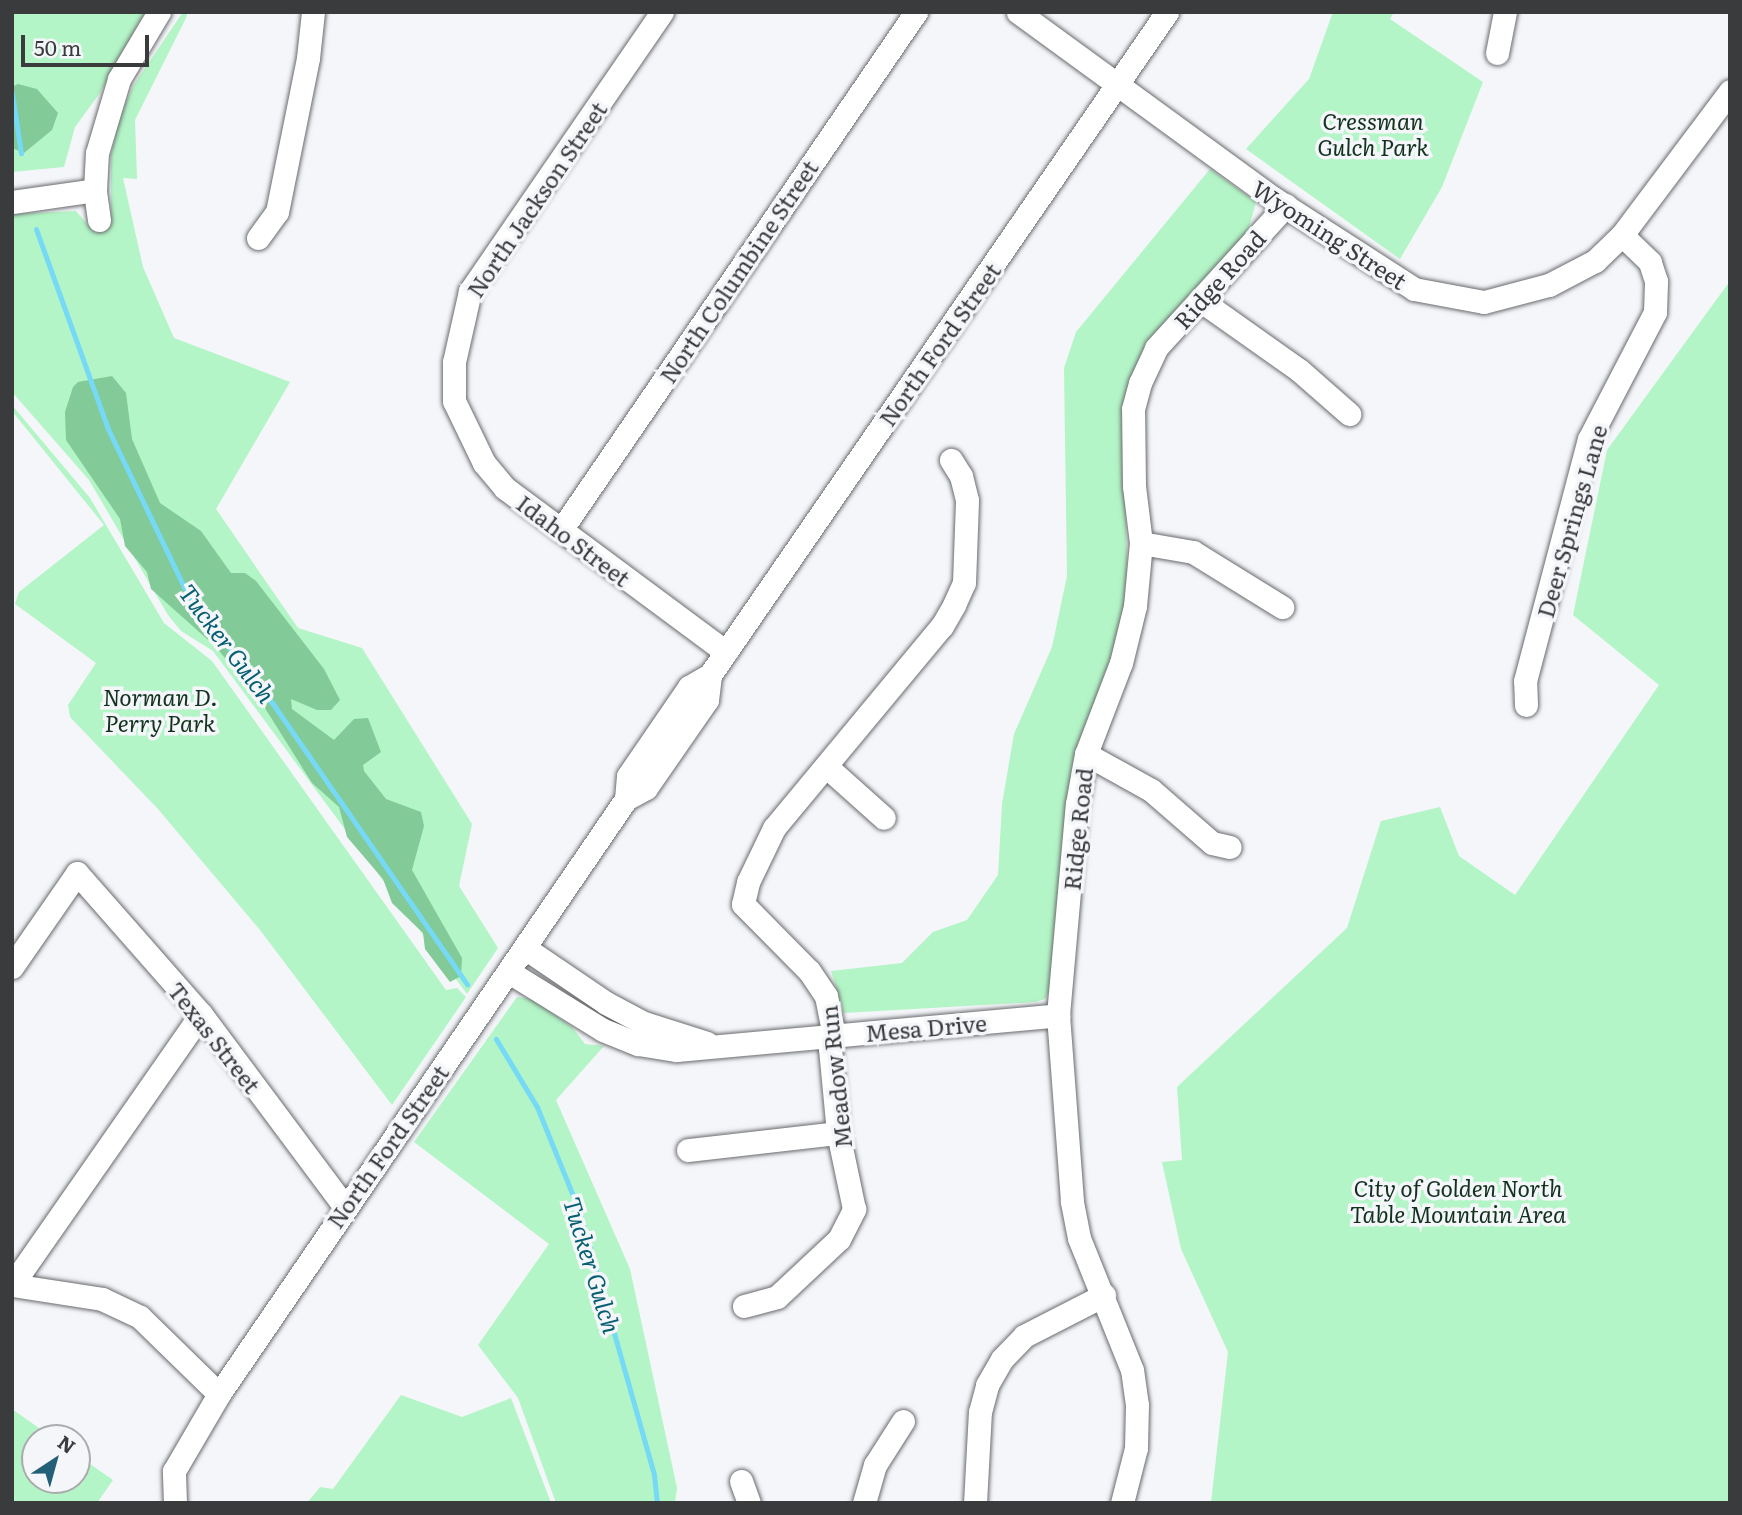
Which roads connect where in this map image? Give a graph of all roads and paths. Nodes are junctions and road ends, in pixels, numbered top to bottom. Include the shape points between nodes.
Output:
1 (159, 12) edge
2 (313, 12) edge
3 (662, 12) edge
4 (916, 12) edge
5 (1018, 12) edge
6 (1167, 12) edge
7 (1505, 12) edge
8 (1497, 53) dead end
9 (1118, 83) junction
10 (1730, 91) edge
11 (94, 190) junction
12 (12, 202) edge
13 (1286, 205) junction
14 (99, 220) dead end
15 (1622, 235) junction
16 (258, 238) dead end
17 (1200, 300) junction
18 (454, 401) joint
19 (1349, 414) dead end
20 (951, 460) dead end
21 (561, 530) junction
22 (1140, 543) junction
23 (1282, 607) dead end
24 (726, 652) junction
25 (1526, 705) dead end
26 (1086, 754) junction
27 (827, 767) junction
28 (884, 818) dead end
29 (1230, 847) dead end
30 (525, 948) junction
31 (12, 967) edge
32 (509, 972) junction
33 (201, 1014) junction
34 (1058, 1015) junction
35 (834, 1036) junction
36 (710, 1044) junction
37 (838, 1133) junction
38 (688, 1150) dead end
39 (345, 1207) junction
40 (12, 1285) edge
41 (1104, 1296) junction
42 (744, 1306) dead end
43 (219, 1394) junction
44 (903, 1421) dead end
45 (741, 1481) dead end
46 (175, 1503) edge
47 (749, 1503) edge
48 (864, 1503) edge
49 (975, 1503) edge
50 (1122, 1503) edge

1 - 11 street via 119,79 97,153
2 - 16 street via 309,58 277,212
3 - 18 street, North Jackson Street via 470,291 454,362
4 - 21 street, North Columbine Street
5 - 9 street, Wyoming Street
6 - 9 street, North Ford Street
7 - 8 street
9 - 13 street, Wyoming Street
9 - 24 street, North Ford Street
10 - 15 street, Wyoming Street
11 - 12 street
11 - 14 street
13 - 15 street, Wyoming Street via 1414,289 1484,302 1549,285 1595,261
13 - 17 street, Ridge Road
15 - 25 street, Deer Springs Lane via 1650,262 1656,281 1655,312 1589,439 1525,681
17 - 19 street via 1299,370
17 - 22 street, Ridge Road via 1156,348 1133,409
18 - 21 street, Idaho Street via 484,463 524,505
20 - 27 street, Meadow Run via 967,500 964,583 942,626
21 - 24 street, Idaho Street
22 - 23 street via 1193,552
22 - 26 street, Ridge Road via 1135,606 1121,663
24 - 30 street, North Ford Street via 710,675 707,700 646,788 625,799
26 - 29 street via 1151,790 1212,843
26 - 34 street, Ridge Road via 1077,804
27 - 28 street
27 - 35 street, Meadow Run via 774,828 748,882 743,904 820,987
30 - 32 street, North Ford Street
30 - 36 street, Mesa Drive via 625,1013
31 - 33 street, Texas Street via 77,873
32 - 36 street, Mesa Drive via 603,1030 638,1044 677,1050
32 - 39 street, North Ford Street
33 - 39 street, Texas Street
33 - 40 street
34 - 35 street, Mesa Drive
34 - 41 street, Ridge Road via 1072,1200 1079,1238
35 - 36 street, Mesa Drive
35 - 37 street, Meadow Run via 830,1048
37 - 38 street
37 - 42 street, Meadow Run via 852,1200 849,1224 777,1297
39 - 43 street, North Ford Street
40 - 43 street via 102,1299 140,1317
41 - 49 street via 1024,1336 1002,1359 987,1385 980,1412
41 - 50 street, Ridge Road via 1132,1370 1138,1405 1136,1448
43 - 46 street, North Ford Street via 174,1471
44 - 48 street via 875,1465
45 - 47 street

